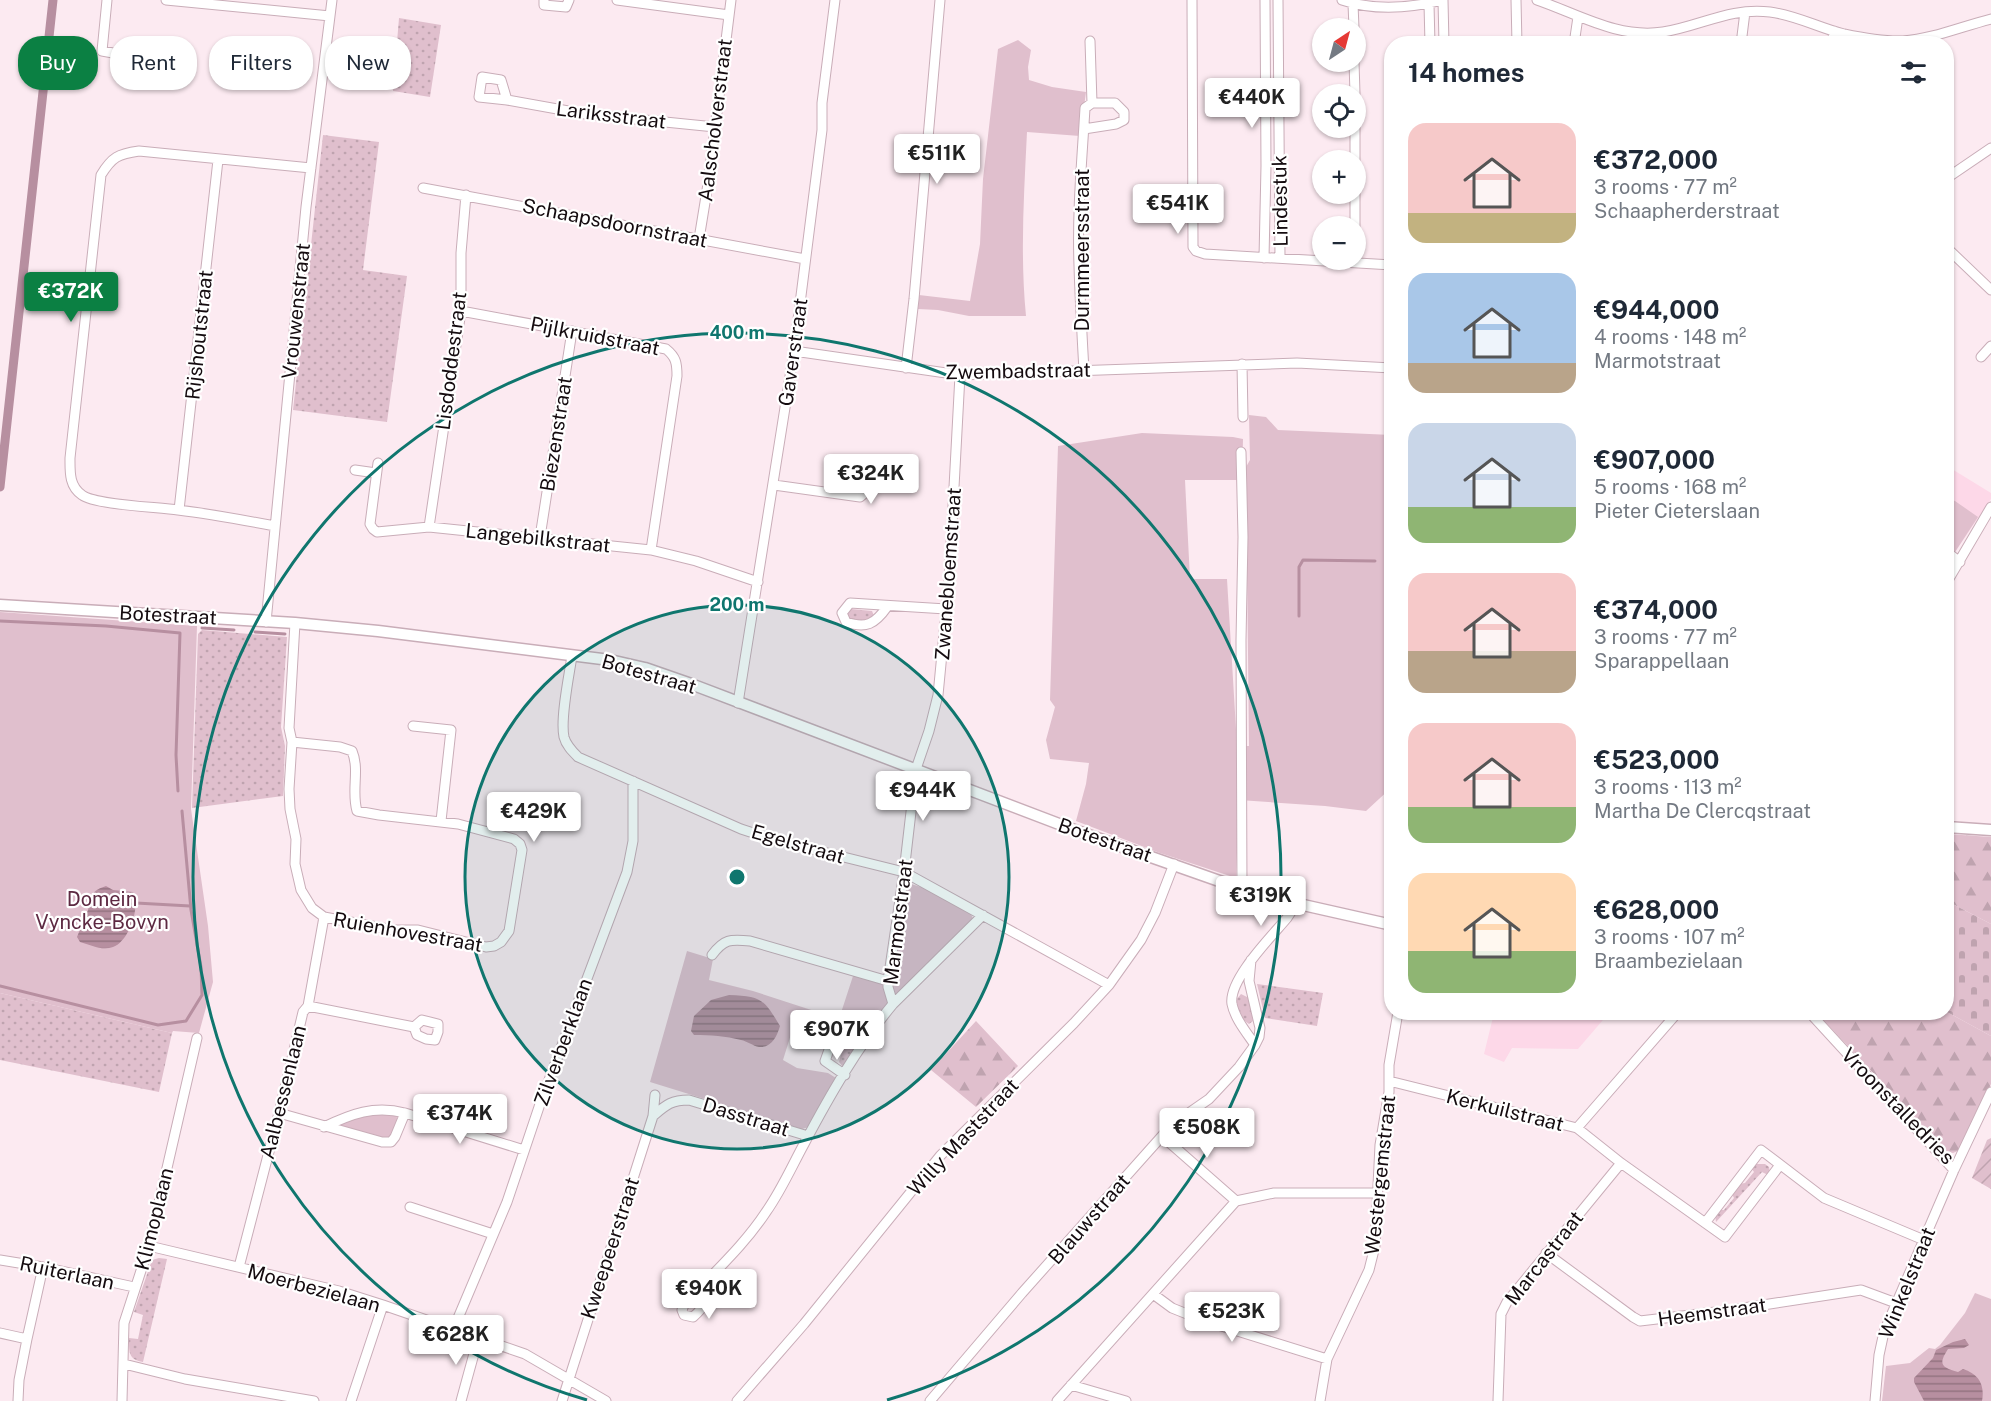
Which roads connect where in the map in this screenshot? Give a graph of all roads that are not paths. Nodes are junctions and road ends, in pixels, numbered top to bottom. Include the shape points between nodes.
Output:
1 (107, 0) edge
2 (166, 0) edge
3 (332, 0) edge
4 (544, 0) edge
5 (569, 0) edge
6 (617, 0) edge
7 (730, 0) edge
8 (836, 0) edge
9 (940, 0) edge
10 (1192, 0) edge
11 (1265, 0) edge
12 (1278, 0) edge
13 (1342, 0) edge
14 (1443, 0) edge
15 (1516, 0) edge
16 (1537, 0) edge
17 (1353, 3) junction
18 (1429, 4) junction
19 (1745, 12) junction
20 (729, 15) junction
21 (330, 16) junction
22 (1578, 17) junction
23 (1354, 18) edge
24 (1991, 19) edge
25 (1834, 31) junction
26 (1649, 32) junction
27 (1663, 32) junction
28 (1430, 36) edge
29 (1444, 36) edge
30 (1517, 36) edge
31 (1575, 36) edge
32 (1649, 36) edge
33 (1663, 36) edge
34 (1742, 36) edge
35 (1833, 36) edge
36 (1858, 36) edge
37 (1929, 36) edge
38 (1090, 41) dead end
39 (110, 52) edge
40 (507, 100) dead end
41 (1092, 103) junction
42 (715, 127) junction
43 (1084, 129) junction
44 (1991, 148) edge
45 (218, 160) junction
46 (311, 168) junction
47 (1954, 173) edge
48 (423, 188) dead end
49 (466, 195) junction
50 (699, 239) junction
51 (1954, 255) edge
52 (1264, 258) junction
53 (1280, 258) junction
54 (806, 260) junction
55 (1312, 260) edge
56 (1366, 263) edge
57 (1384, 264) edge
58 (1991, 290) edge
59 (461, 311) junction
60 (572, 331) junction
61 (1991, 346) edge
62 (795, 351) junction
63 (1981, 357) dead end
64 (1242, 364) junction
65 (906, 368) junction
66 (1384, 368) edge
67 (1084, 371) junction
68 (960, 375) junction
69 (1243, 417) dead end
70 (1241, 452) dead end
71 (355, 470) dead end
72 (774, 485) junction
73 (828, 492) dead end
74 (1991, 507) edge
75 (179, 510) junction
76 (275, 526) junction
77 (429, 527) junction
78 (540, 537) junction
79 (651, 550) junction
80 (1954, 557) edge
81 (1960, 562) junction
82 (1954, 571) edge
83 (758, 582) junction
84 (0, 605) edge
85 (887, 607) dead end
86 (946, 609) junction
87 (266, 622) junction
88 (295, 624) junction
89 (572, 656) junction
90 (738, 703) junction
91 (413, 726) dead end
92 (451, 730) junction
93 (461, 731) dead end
94 (292, 742) junction
95 (916, 769) junction
96 (633, 781) junction
97 (441, 821) junction
98 (1954, 827) edge
99 (1991, 830) edge
100 (1174, 864) junction
101 (904, 872) junction
102 (1242, 888) junction
103 (1292, 902) junction
104 (983, 915) junction
105 (324, 917) junction
106 (1384, 923) edge
107 (712, 955) dead end
108 (1251, 960) junction
109 (888, 981) junction
110 (1109, 984) junction
111 (893, 1004) junction
112 (308, 1006) junction
113 (1397, 1020) edge
114 (1670, 1020) edge
115 (1816, 1020) edge
116 (414, 1027) dead end
117 (197, 1038) dead end
118 (866, 1039) junction
119 (1255, 1045) junction
120 (845, 1075) junction
121 (1389, 1081) junction
122 (1991, 1092) edge
123 (655, 1095) dead end
124 (279, 1113) junction
125 (405, 1113) junction
126 (653, 1116) junction
127 (324, 1127) junction
128 (1577, 1128) junction
129 (808, 1136) junction
130 (1162, 1136) junction
131 (524, 1150) junction
132 (1621, 1163) junction
133 (1780, 1165) junction
134 (1954, 1170) junction
135 (1377, 1193) junction
136 (1236, 1201) junction
137 (410, 1207) dead end
138 (1705, 1222) junction
139 (493, 1234) junction
140 (1924, 1240) junction
141 (149, 1246) junction
142 (1546, 1253) junction
143 (0, 1260) edge
144 (43, 1267) junction
145 (239, 1267) junction
146 (707, 1280) dead end
147 (134, 1287) junction
148 (1153, 1294) junction
149 (1896, 1303) junction
150 (382, 1305) junction
151 (453, 1330) junction
152 (0, 1333) edge
153 (27, 1339) junction
154 (478, 1339) junction
155 (1327, 1359) junction
156 (124, 1364) junction
157 (568, 1379) junction
158 (1071, 1385) junction
159 (18, 1401) edge
160 (122, 1401) edge
161 (314, 1401) edge
162 (351, 1401) edge
163 (461, 1401) edge
164 (562, 1401) edge
165 (606, 1401) edge
166 (737, 1401) edge
167 (930, 1401) edge
168 (1058, 1401) edge
169 (1126, 1401) edge
170 (1320, 1401) edge
171 (1498, 1401) edge
172 (1875, 1401) edge

1 - 39 street via 102,51
2 - 21 street
3 - 21 street, Vrouwenstraat
4 - 5 street via 544,4 566,8
6 - 20 street
7 - 20 street, Aalscholverstraat
8 - 54 street, Gaverstraat
9 - 65 street
10 - 52 street via 1193,247 1205,254
11 - 52 street, Lindestuk
12 - 53 street, Lindestuk
13 - 17 street
14 - 18 street
14 - 29 street
15 - 30 street
16 - 22 street
17 - 18 street via 1376,7
17 - 23 street
18 - 28 street
19 - 25 street via 1799,18
19 - 27 street
19 - 34 street
20 - 42 street, Aalscholverstraat
21 - 46 street, Vrouwenstraat
22 - 26 street via 1611,28
22 - 31 street
24 - 37 street
25 - 35 street
25 - 36 street
26 - 27 street
26 - 32 street
27 - 33 street
38 - 41 street
40 - 42 street, Lariksstraat via 585,114
41 - 43 street, Durmmeersstraat via 1085,108
41 - 43 street via 1115,103 1124,112 1124,120
42 - 50 street, Aalscholverstraat
43 - 67 street, Durmmeersstraat via 1079,263
44 - 47 street
45 - 46 street
45 - 75 street, Rijshoutstraat
45 - 75 street via 139,151 123,153 110,161 101,175 70,476 83,496 101,502
46 - 76 street, Vrouwenstraat
48 - 49 street, Schaapsdoornstraat
49 - 50 street, Schaapsdoornstraat
49 - 59 street, Lisdoddestraat
50 - 54 street, Schaapsdoornstraat
51 - 58 street
52 - 53 street
53 - 55 street
54 - 62 street, Gaverstraat
56 - 57 street
59 - 60 street, Pijlkruidstraat
59 - 77 street, Lisdoddestraat
60 - 78 street, Biezenstraat
60 - 79 street, Pijlkruidstraat via 666,349 677,363
61 - 63 street
62 - 65 street, Zwembadstraat
62 - 72 street, Gaverstraat
64 - 66 street, Zwembadstraat
64 - 67 street, Zwembadstraat
64 - 69 street
65 - 68 street, Zwembadstraat
67 - 68 street, Zwembadstraat
68 - 86 street, Zwanebloemstraat
70 - 102 street
71 - 77 street, Langebilkstraat via 377,468 370,524 373,529 377,532
72 - 73 street
72 - 83 street, Gaverstraat
74 - 81 street
75 - 76 street
76 - 87 street, Vrouwenstraat
77 - 78 street, Langebilkstraat
78 - 79 street, Langebilkstraat
79 - 83 street, Langebilkstraat
80 - 81 street
81 - 82 street
83 - 90 street, Gaverstraat
84 - 87 street, Botestraat
85 - 86 street
86 - 95 street, Zwanebloemstraat via 938,695
87 - 88 street, Botestraat
88 - 89 street, Botestraat
88 - 94 street, Ruienhovestraat via 289,728
89 - 90 street, Botestraat via 645,668
89 - 96 street, Egelstraat via 564,719 564,737 569,748 578,757
90 - 95 street, Botestraat
91 - 92 street
92 - 93 street
92 - 97 street
94 - 97 street, Ruienhovestraat via 352,751 356,759 353,799 357,810
94 - 105 street, Ruienhovestraat via 290,808 296,839 295,864 301,890 312,908
95 - 100 street, Botestraat
95 - 101 street, Marmotstraat
96 - 101 street, Egelstraat via 741,829
96 - 131 street, Zilverberklaan via 633,841 627,872
97 - 105 street, Ruienhovestraat via 506,836 520,844 509,931 501,942 486,947 418,930 393,930
98 - 99 street
100 - 102 street, Botestraat
100 - 110 street, Willy Maststraat via 1141,940
101 - 104 street, Egelstraat
101 - 109 street, Marmotstraat
102 - 103 street, Botestraat
103 - 106 street, Botestraat
103 - 108 street via 1287,918
104 - 110 street, Egelstraat
104 - 111 street
105 - 112 street, Aalbessenlaan
107 - 109 street via 720,943 750,941
108 - 119 street via 1250,991 1260,1028
108 - 119 street via 1232,1001
109 - 111 street, Marmotstraat
110 - 166 street, Willy Maststraat via 940,1156
111 - 118 street
112 - 116 street
112 - 124 street, Aalbessenlaan via 303,1012
113 - 121 street, Westergemstraat
114 - 128 street, Kerkuilstraat
115 - 134 street, Vroonstalledries
117 - 141 street, Klimoplaan
118 - 120 street
118 - 120 street via 836,1030 825,1061
119 - 130 street, Blauwstraat via 1209,1099
120 - 129 street
121 - 128 street, Kerkuilstraat
121 - 135 street, Westergemstraat
122 - 134 street, Vroonstalledries
123 - 126 street, Kweepeerstraat
124 - 127 street
124 - 145 street, Aalbessenlaan
125 - 127 street via 365,1110
125 - 127 street via 391,1142
125 - 131 street
126 - 129 street, Dasstraat via 668,1103 689,1100
126 - 157 street, Kweepeerstraat
128 - 132 street
129 - 146 street via 767,1211
130 - 136 street
130 - 167 street, Blauwstraat
131 - 139 street, Zilverberklaan
132 - 138 street
132 - 142 street, Marcastraat
133 - 138 street via 1761,1150
133 - 138 street via 1725,1238
133 - 140 street via 1824,1198
134 - 140 street, Winkelstraat
135 - 136 street via 1274,1193
135 - 155 street, Westergemstraat via 1375,1246 1369,1270
136 - 148 street
137 - 139 street
139 - 151 street, Zilverberklaan
140 - 149 street, Winkelstraat
141 - 145 street, Moerbezielaan
141 - 147 street, Klimoplaan
142 - 149 street, Heemstraat via 1640,1321 1862,1290
142 - 171 street, Marcastraat via 1501,1314
143 - 144 street, Ruiterlaan
144 - 147 street, Ruiterlaan
144 - 153 street
145 - 150 street, Moerbezielaan
147 - 156 street, Klimoplaan via 124,1323
148 - 155 street via 1172,1308 1202,1320
148 - 158 street
149 - 172 street, Winkelstraat via 1884,1332
150 - 151 street, Moerbezielaan
150 - 162 street
151 - 154 street, Moerbezielaan
152 - 153 street
153 - 159 street
154 - 157 street, Moerbezielaan via 525,1354
154 - 163 street
155 - 170 street, Westergemstraat
156 - 160 street, Klimoplaan
156 - 161 street via 185,1379
157 - 164 street, Kweepeerstraat
157 - 165 street, Moerbezielaan
158 - 168 street
158 - 169 street

